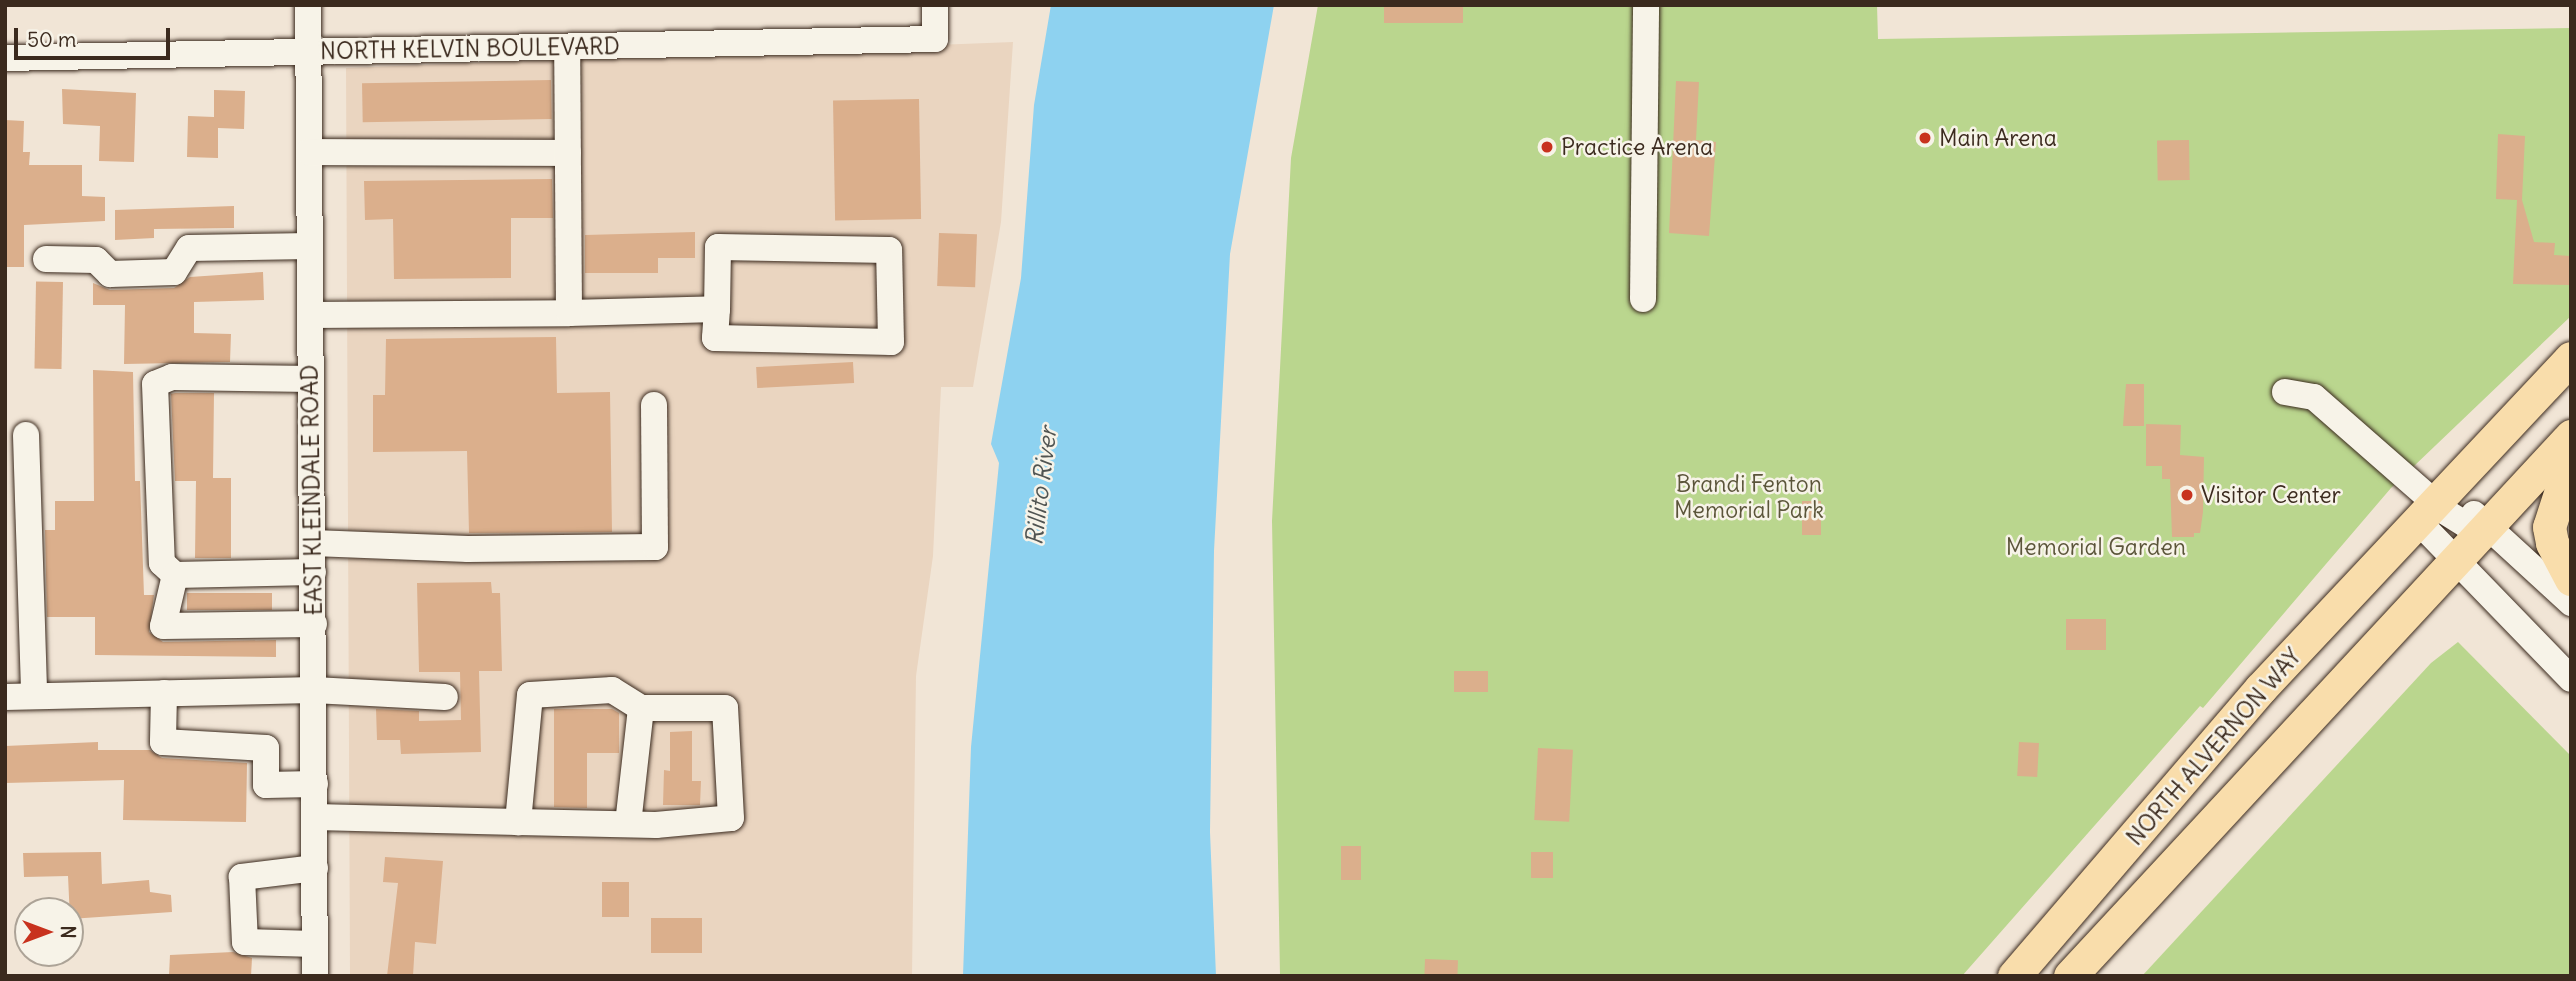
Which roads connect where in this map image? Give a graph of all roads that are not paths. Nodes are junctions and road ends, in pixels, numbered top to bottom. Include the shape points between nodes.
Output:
1 (308, 5) edge
2 (935, 5) edge
3 (1646, 5) edge
4 (567, 48) junction
5 (308, 53) junction
6 (5, 58) edge
7 (309, 152) junction
8 (568, 153) junction
9 (310, 246) junction
10 (47, 259) dead end
11 (1643, 299) dead end
12 (717, 309) junction
13 (569, 313) junction
14 (310, 315) junction
15 (2571, 358) edge
16 (311, 379) junction
17 (2285, 391) dead end
18 (654, 405) dead end
19 (26, 435) dead end
20 (2571, 436) edge
21 (2571, 459) edge
22 (2414, 464) dead end
23 (2432, 504) junction
24 (2488, 526) junction
25 (313, 543) junction
26 (2457, 559) junction
27 (313, 572) junction
28 (175, 575) junction
29 (2571, 579) edge
30 (2571, 603) edge
31 (314, 624) junction
32 (2571, 679) edge
33 (314, 690) junction
34 (164, 693) junction
35 (34, 696) junction
36 (5, 697) edge
37 (445, 697) dead end
38 (641, 708) junction
39 (315, 784) junction
40 (315, 817) junction
41 (518, 822) junction
42 (628, 824) junction
43 (315, 868) junction
44 (315, 944) junction
45 (315, 976) edge
46 (2014, 976) edge
47 (2070, 976) edge

1 - 5 street, EAST KLEINDALE ROAD
2 - 4 street, NORTH KELVIN BOULEVARD via 935,39
3 - 11 street
4 - 5 street, NORTH KELVIN BOULEVARD
4 - 8 street
5 - 6 street, NORTH KELVIN BOULEVARD
5 - 7 street, EAST KLEINDALE ROAD
7 - 8 street
7 - 9 street, EAST KLEINDALE ROAD
8 - 13 street
9 - 10 street via 189,248 174,272 114,274 96,260
9 - 14 street, EAST KLEINDALE ROAD
12 - 12 street via 715,338 891,342 889,250 718,247
12 - 13 street
13 - 14 street
14 - 16 street, EAST KLEINDALE ROAD
15 - 23 main road, NORTH ALVERNON WAY
16 - 25 street, EAST KLEINDALE ROAD
16 - 28 street via 172,377 155,384 162,564
17 - 23 street via 2314,397
18 - 25 street via 655,547 468,549
19 - 35 street
20 - 24 main road, NORTH ALVERNON WAY
21 - 29 main road via 2549,527
22 - 23 street
23 - 24 street
23 - 26 street
23 - 46 main road, NORTH ALVERNON WAY via 2260,689
24 - 26 main road, NORTH ALVERNON WAY
24 - 30 street
25 - 27 street, EAST KLEINDALE ROAD
26 - 32 street
26 - 47 main road, NORTH ALVERNON WAY
27 - 28 street
27 - 31 street, EAST KLEINDALE ROAD
28 - 31 street via 163,626
31 - 33 street, EAST KLEINDALE ROAD
33 - 34 street
33 - 37 street
33 - 39 street, EAST KLEINDALE ROAD
34 - 35 street
34 - 39 street via 163,742 266,748 266,785
35 - 36 street
38 - 41 street via 612,691 530,695
38 - 42 street
38 - 42 street via 725,708 731,818
39 - 40 street, EAST KLEINDALE ROAD
40 - 41 street
40 - 43 street, EAST KLEINDALE ROAD
41 - 42 street
43 - 44 street, EAST KLEINDALE ROAD
43 - 44 street via 242,877 245,942
44 - 45 street, EAST KLEINDALE ROAD

